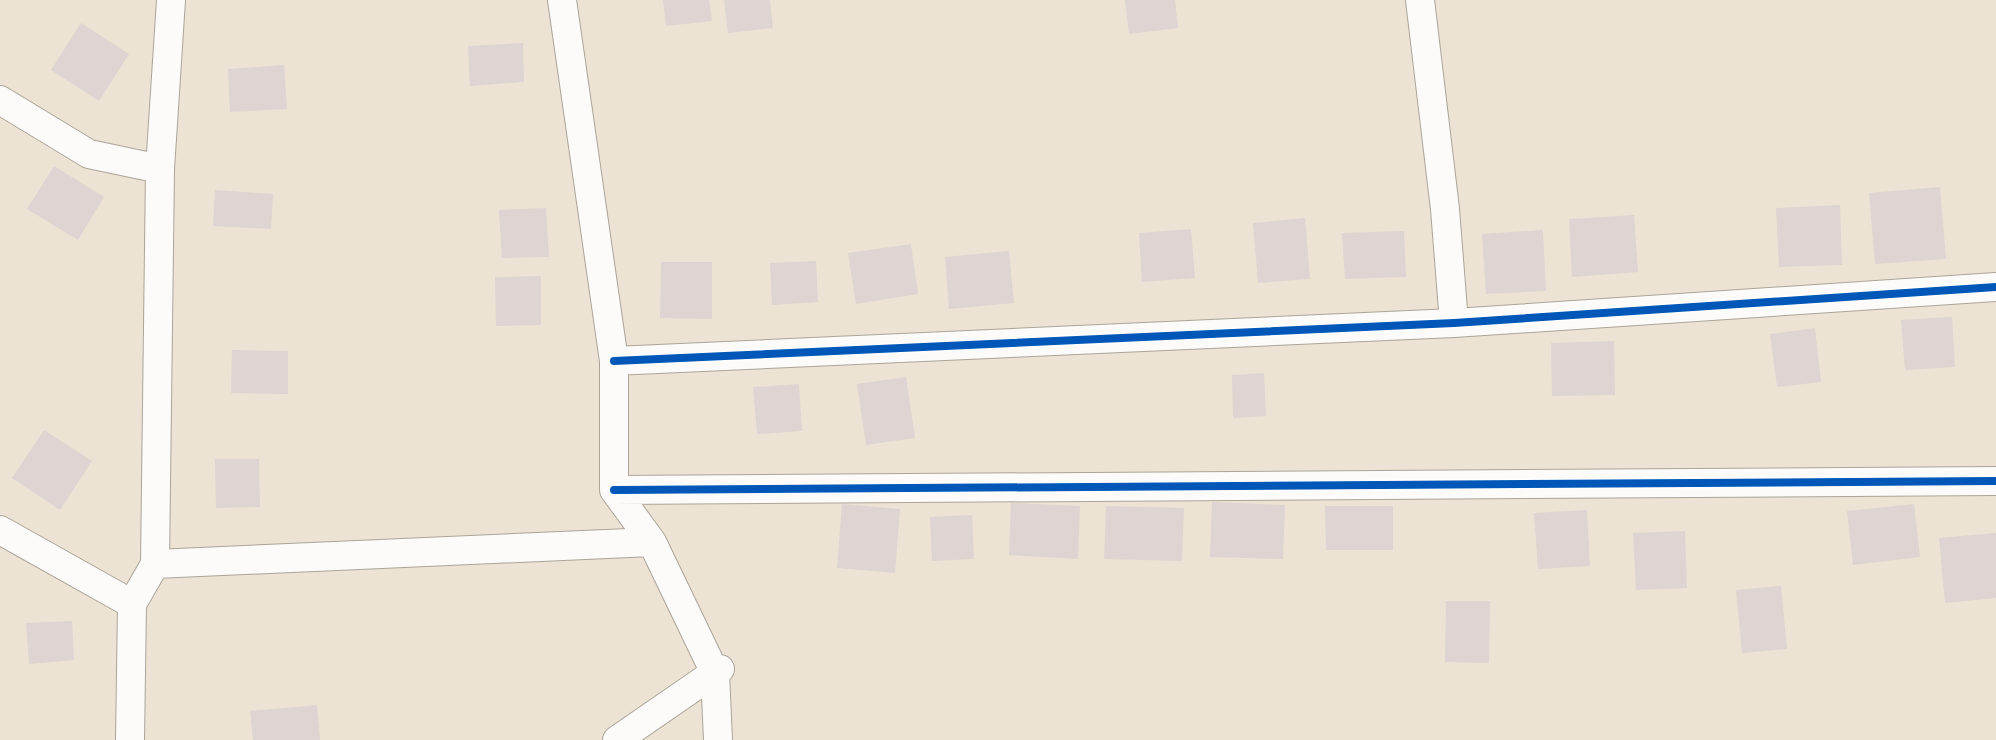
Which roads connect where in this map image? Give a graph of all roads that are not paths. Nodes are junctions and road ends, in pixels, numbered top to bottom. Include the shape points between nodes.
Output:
1 (171, 0) edge
2 (562, 0) edge
3 (1420, 0) edge
4 (0, 100) edge
5 (160, 169) junction
6 (1996, 287) edge
7 (1454, 323) junction
8 (614, 361) junction
9 (1996, 481) edge
10 (614, 490) junction
11 (0, 530) edge
12 (652, 542) junction
13 (155, 564) junction
14 (132, 604) junction
15 (717, 671) junction
16 (130, 740) edge
17 (617, 740) edge
18 (718, 740) edge

1 - 5 street
2 - 8 street
3 - 7 street via 1445,209
4 - 5 street via 89,154
5 - 13 street
6 - 7 street
7 - 8 street
8 - 10 street
9 - 10 street
10 - 12 street
11 - 14 street
12 - 13 street
12 - 15 street
13 - 14 street
14 - 16 street
15 - 17 street
15 - 18 street

